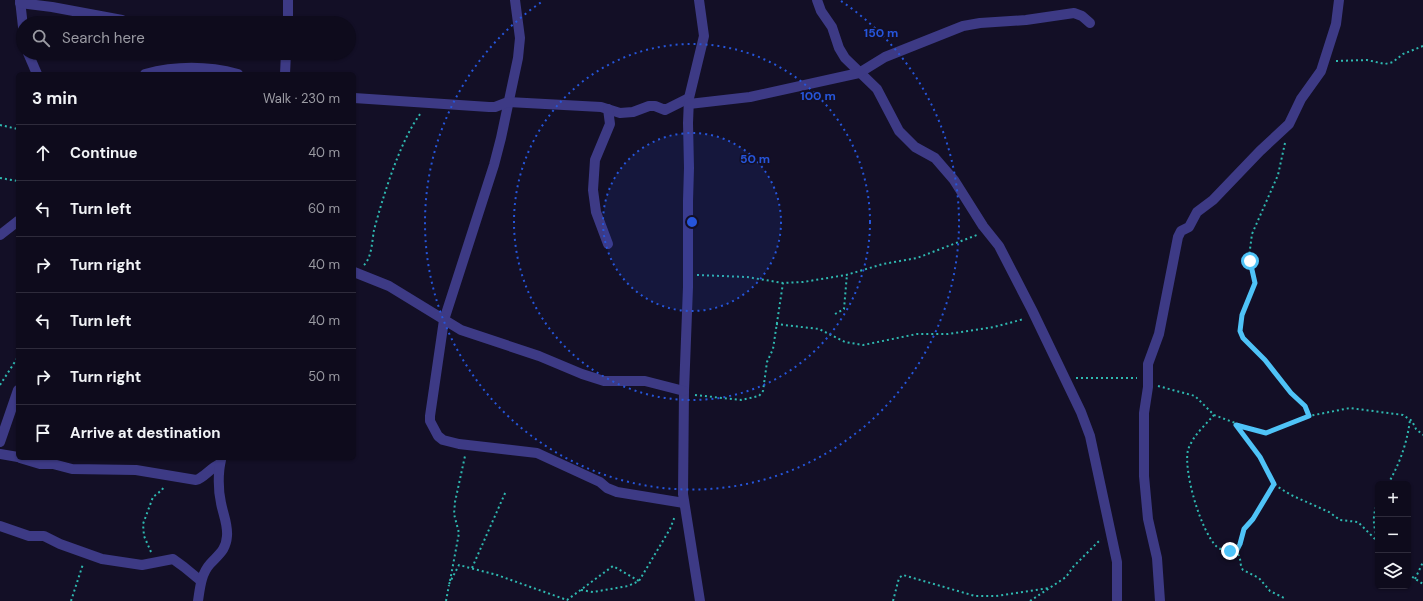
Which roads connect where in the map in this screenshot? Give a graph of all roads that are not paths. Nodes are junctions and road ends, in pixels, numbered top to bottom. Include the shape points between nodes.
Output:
1 (288, 0) edge
2 (515, 0) edge
3 (699, 0) edge
4 (817, 0) edge
5 (1339, 0) edge
6 (20, 2) edge
7 (53, 3) edge
8 (22, 16) edge
9 (106, 16) edge
10 (288, 16) edge
11 (1090, 23) dead end
12 (31, 60) edge
13 (286, 60) edge
14 (36, 72) edge
15 (154, 72) edge
16 (224, 72) edge
17 (285, 72) edge
18 (859, 73) junction
19 (356, 98) edge
20 (689, 101) junction
21 (508, 102) junction
22 (608, 109) junction
23 (16, 223) edge
24 (0, 235) edge
25 (608, 244) dead end
26 (358, 270) edge
27 (444, 320) junction
28 (684, 390) junction
29 (16, 396) edge
30 (0, 442) edge
31 (0, 454) edge
32 (16, 457) edge
33 (26, 460) edge
34 (221, 461) edge
35 (682, 503) junction
36 (0, 526) edge
37 (201, 582) junction
38 (198, 601) edge
39 (700, 601) edge
40 (1117, 601) edge
41 (1160, 601) edge

1 - 10 street
2 - 21 street via 520,38
3 - 20 street via 704,36
4 - 18 street via 845,58
5 - 41 street via 1336,24 1320,71 1301,99 1289,124 1213,200 1197,212 1189,227 1179,234 1159,334 1148,364 1144,413 1144,476 1148,527 1157,558
6 - 7 street
6 - 8 street
7 - 9 street
11 - 18 street via 1074,13 963,26 886,58
12 - 14 street
13 - 17 street
15 - 16 street via 173,68 196,68
18 - 20 street via 750,97
18 - 40 street via 877,89 899,131 915,147 935,158 954,180 999,246 1035,315 1090,436 1117,562
19 - 21 street via 495,107
20 - 22 street via 665,110 649,106 620,114
20 - 28 street
21 - 22 street
21 - 27 street via 494,165
22 - 25 street via 610,124 595,160 593,190 596,212
23 - 24 street
26 - 27 street
27 - 28 street via 461,330 604,381 645,381
27 - 35 street via 430,421 443,440 537,453 617,492
28 - 35 street
29 - 30 street
31 - 32 street
33 - 34 street via 72,468 114,468 199,479
34 - 37 street via 219,490 227,536 222,553 210,564
35 - 39 street
36 - 37 street via 24,535 44,536 102,559 132,564 173,559
37 - 38 street

